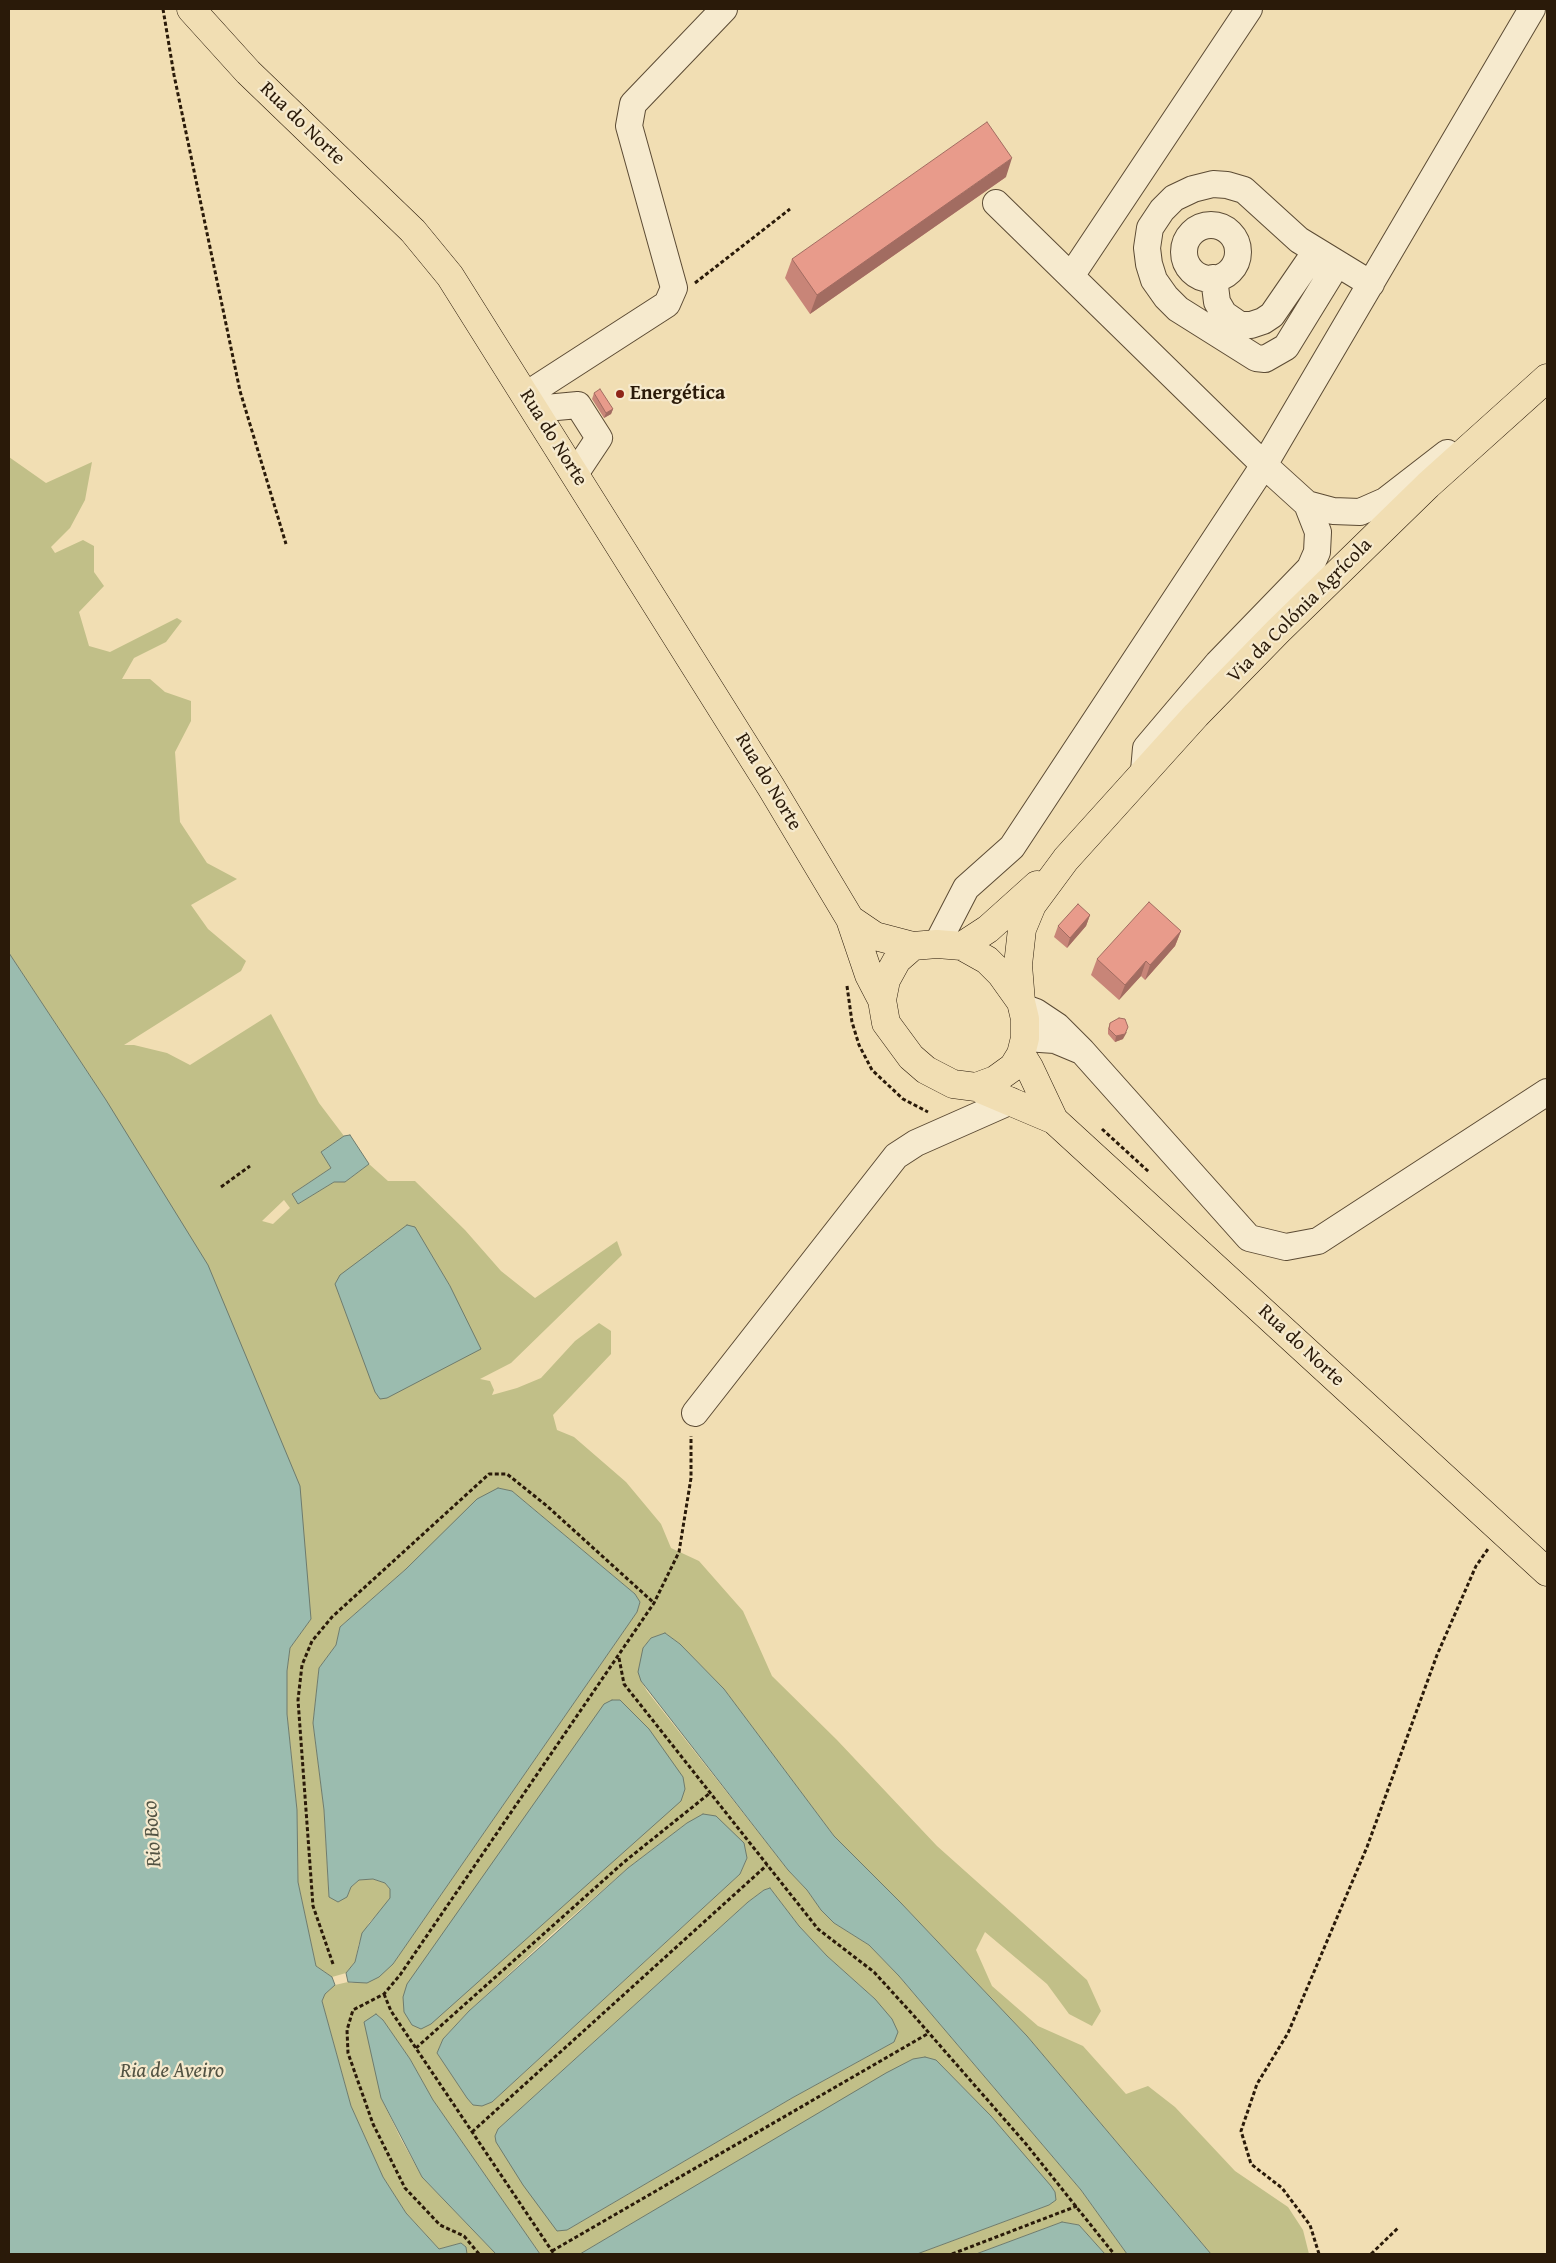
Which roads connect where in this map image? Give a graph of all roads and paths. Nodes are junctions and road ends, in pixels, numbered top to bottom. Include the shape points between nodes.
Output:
1 (163, 9) edge
2 (191, 9) edge
3 (724, 9) edge
4 (1249, 9) edge
5 (1532, 9) edge
6 (996, 203) dead end
7 (790, 209) dead end
8 (1326, 257) junction
9 (1071, 276) junction
10 (1214, 278) dead end
11 (1370, 284) junction
12 (667, 304) junction
13 (1547, 377) edge
14 (531, 402) junction
15 (1264, 465) junction
16 (576, 474) junction
17 (1307, 504) junction
18 (286, 544) dead end
19 (1144, 771) junction
20 (1066, 859) junction
21 (850, 919) junction
22 (937, 945) junction
23 (882, 1000) junction
24 (1022, 1004) junction
25 (1023, 1046) junction
26 (1082, 1051) junction
27 (976, 1087) junction
28 (1547, 1092) edge
29 (1011, 1101) junction
30 (1054, 1120) junction
31 (250, 1166) dead end
32 (221, 1188) dead end
33 (695, 1413) joint
34 (1501, 1530) junction
35 (1547, 1572) edge
36 (654, 1603) junction
37 (619, 1657) junction
38 (710, 1793) junction
39 (767, 1865) junction
40 (334, 1964) dead end
41 (384, 1994) junction
42 (929, 2033) junction
43 (416, 2048) junction
44 (472, 2132) junction
45 (1077, 2206) junction
46 (1398, 2228) dead end
47 (553, 2253) edge
48 (479, 2254) edge
49 (952, 2254) edge
50 (1114, 2254) edge
51 (1319, 2254) edge
52 (1371, 2254) edge

1 - 18 path via 240,391
2 - 14 main road, Rua do Norte via 248,72 413,231 450,276
3 - 12 street via 633,104 629,126 674,288
4 - 9 street
5 - 11 street
6 - 9 street
7 - 12 path
8 - 8 street via 1286,347 1266,359 1256,358 1178,309 1154,280 1147,248 1150,228 1174,198 1213,184 1244,190 1299,240
8 - 10 street via 1272,315 1251,325 1240,325 1224,314 1217,302
8 - 11 street
9 - 15 street
11 - 15 street
12 - 14 street
13 - 17 street via 1385,501 1360,512 1333,511
13 - 19 main road, Via da Colónia Agrícola via 1414,498 1278,631
14 - 16 main road, Rua do Norte
14 - 16 street via 578,405 599,438
15 - 17 street
15 - 22 street via 1012,847 966,888
16 - 21 main road, Rua do Norte
17 - 19 street via 1318,532 1317,552 1310,568 1218,663 1146,748
19 - 20 main road, Via da Colónia Agrícola
20 - 22 main road, Via da Colónia Agrícola via 988,929
20 - 24 main road, Via da Colónia Agrícola via 1032,905 1022,929 1018,965
21 - 22 main road, Rua do Norte via 875,936
21 - 23 main road, Rua do Norte via 869,975
22 - 23 main road via 897,960 886,980
22 - 24 main road via 987,960
23 - 27 main road via 886,1023 911,1057 926,1070 953,1084
24 - 25 main road
24 - 26 street via 1051,1021
25 - 26 street via 1055,1040
25 - 27 main road via 1012,1067 995,1080
25 - 30 main road, Rua do Norte
26 - 28 street via 1249,1238 1286,1247 1318,1241
27 - 29 main road, Rua do Norte
29 - 30 main road, Rua do Norte
29 - 33 street via 916,1143 896,1156
30 - 34 main road, Rua do Norte
31 - 32 path
33 - 36 path via 691,1435 691,1478 679,1552
34 - 35 main road, Rua do Norte
34 - 51 path via 1476,1566 1437,1656 1367,1846 1288,2033 1257,2084 1241,2131 1251,2164 1282,2188 1310,2225
36 - 37 path
36 - 40 path via 507,1474 489,1474 332,1616 312,1641 302,1665 298,1700 313,1906
37 - 38 path via 624,1684
37 - 41 path
38 - 39 path
38 - 43 path via 617,1868
39 - 42 path via 818,1929 874,1972
39 - 44 path
41 - 43 path via 391,2011
41 - 48 path via 353,2010 347,2030 348,2053 373,2124 405,2188 440,2224 464,2236
42 - 45 path
42 - 47 path
43 - 44 path
44 - 47 path
45 - 49 path
45 - 50 path
46 - 52 path

